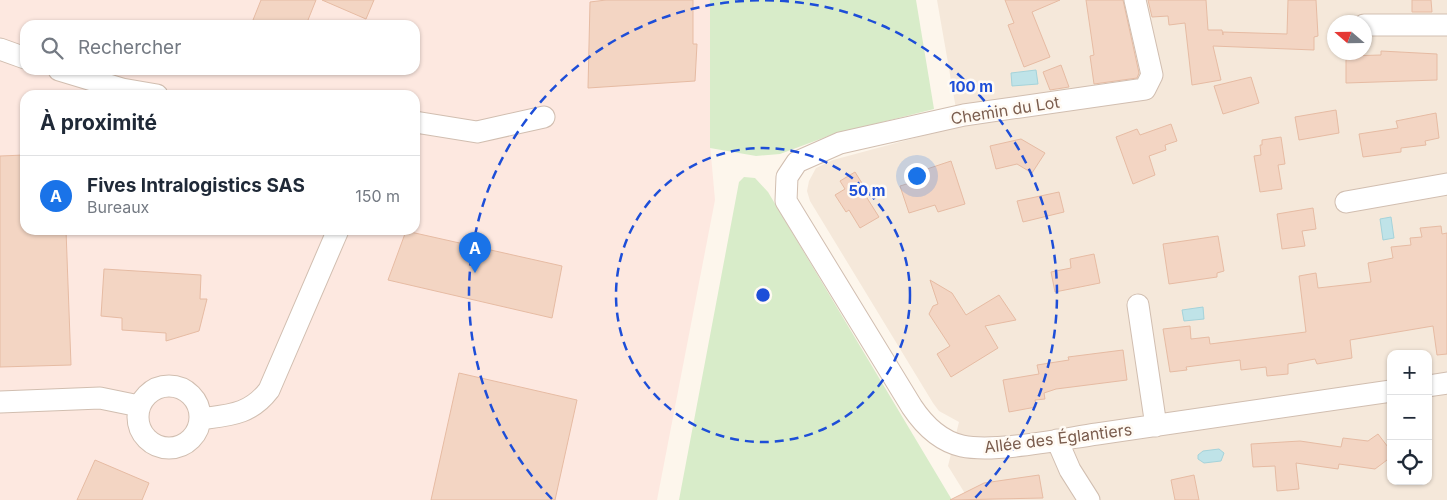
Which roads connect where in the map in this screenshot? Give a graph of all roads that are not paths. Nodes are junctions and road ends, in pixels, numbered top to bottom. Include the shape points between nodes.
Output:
1 (1135, 0) edge
2 (1447, 25) edge
3 (1372, 26) edge
4 (0, 48) edge
5 (20, 56) edge
6 (76, 75) edge
7 (128, 90) edge
8 (544, 117) dead end
9 (420, 123) edge
10 (787, 177) joint
11 (1447, 184) edge
12 (1346, 202) dead end
13 (336, 235) edge
14 (1138, 305) dead end
15 (1447, 383) edge
16 (1432, 385) edge
17 (1387, 393) edge
18 (0, 402) edge
19 (139, 406) junction
20 (200, 419) junction
21 (1156, 426) junction
22 (1057, 440) junction
23 (1089, 500) edge

1 - 10 street, Chemin du Lot via 1152,75 1144,89 964,115 840,143 797,162
2 - 3 street
4 - 5 street
6 - 7 street
8 - 9 street via 477,132
10 - 22 street, Allée des Églantiers via 785,192 791,210 922,420 946,440 971,447
11 - 12 street
13 - 20 street via 269,390 250,409
14 - 21 street
15 - 16 street
17 - 21 street, Allée des Églantiers
18 - 19 street via 100,398
19 - 20 street via 144,397 160,386 180,387 195,400
19 - 20 street via 137,417 144,437 162,448 188,442 198,430
21 - 22 street, Allée des Églantiers
22 - 23 street via 1070,470

